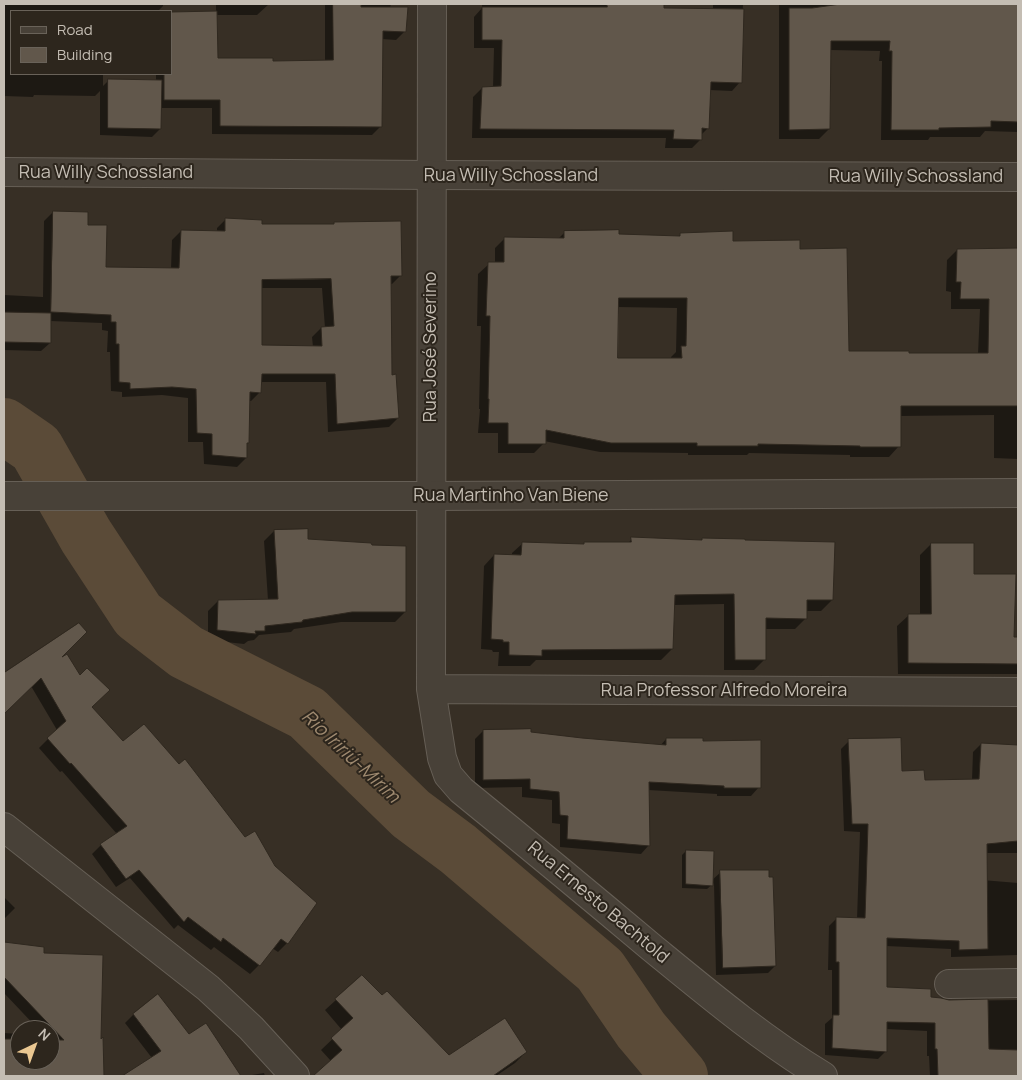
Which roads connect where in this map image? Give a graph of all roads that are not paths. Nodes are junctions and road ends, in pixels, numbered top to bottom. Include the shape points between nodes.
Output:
1 (432, 4) edge
2 (4, 172) edge
3 (432, 175) junction
4 (1018, 178) edge
5 (1018, 493) edge
6 (4, 496) edge
7 (431, 496) junction
8 (430, 689) junction
9 (1018, 692) edge
10 (4, 828) edge
11 (1018, 983) edge
12 (949, 984) dead end
13 (295, 1076) edge
14 (823, 1076) edge

1 - 3 street, Rua José Severino
2 - 3 street, Rua Willy Schossland
3 - 4 street, Rua Willy Schossland
3 - 7 street, Rua José Severino
5 - 7 street, Rua Martinho Van Biene
6 - 7 street, Rua Martinho Van Biene
7 - 8 street, Rua José Severino
8 - 9 street, Rua Professor Alfredo Moreira
8 - 14 street, Rua Ernesto Bachtold via 442,758 448,775 461,790 746,1023
10 - 13 street via 208,988
11 - 12 street

